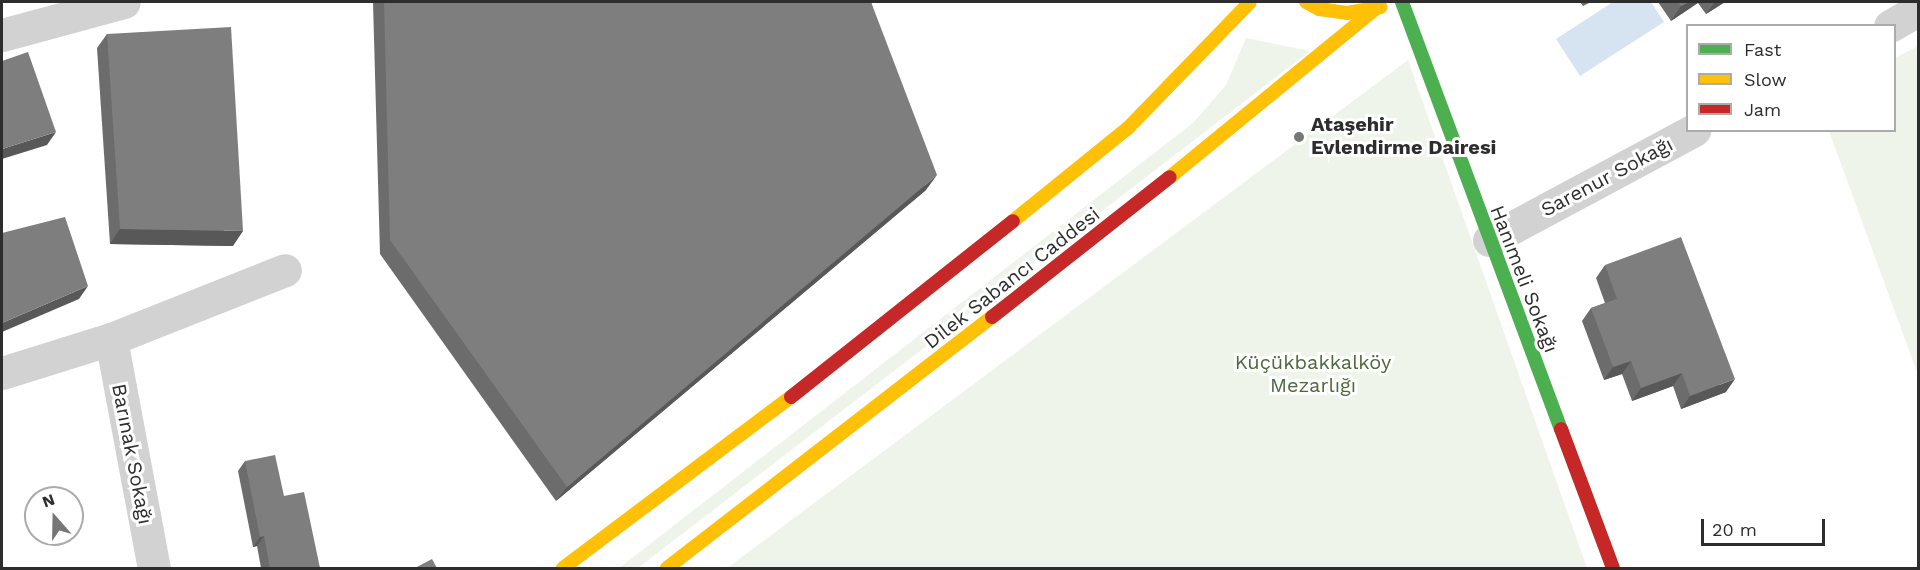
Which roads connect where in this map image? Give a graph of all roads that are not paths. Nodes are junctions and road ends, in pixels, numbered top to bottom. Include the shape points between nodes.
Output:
1 (124, 2) edge
2 (1250, 2) edge
3 (1306, 2) edge
4 (1389, 2) edge
5 (1402, 2) edge
6 (1375, 9) junction
7 (1918, 10) edge
8 (1894, 24) edge
9 (2, 35) edge
10 (1690, 132) edge
11 (1489, 240) junction
12 (285, 270) dead end
13 (111, 339) junction
14 (2, 373) edge
15 (153, 568) edge
16 (563, 568) edge
17 (667, 568) edge
18 (1613, 568) edge

1 - 9 street
2 - 16 main road via 1128,128 840,360
3 - 6 main road, Dilek Sabancı Caddesi via 1319,9 1347,13
4 - 6 main road, Dilek Sabancı Caddesi
5 - 11 main road, Hanımeli Sokağı
6 - 17 main road, Dilek Sabancı Caddesi via 1218,140
7 - 8 street
10 - 11 street, Sarenur Sokağı
11 - 18 main road, Hanımeli Sokağı
12 - 13 street
13 - 14 street
13 - 15 street, Barınak Sokağı

